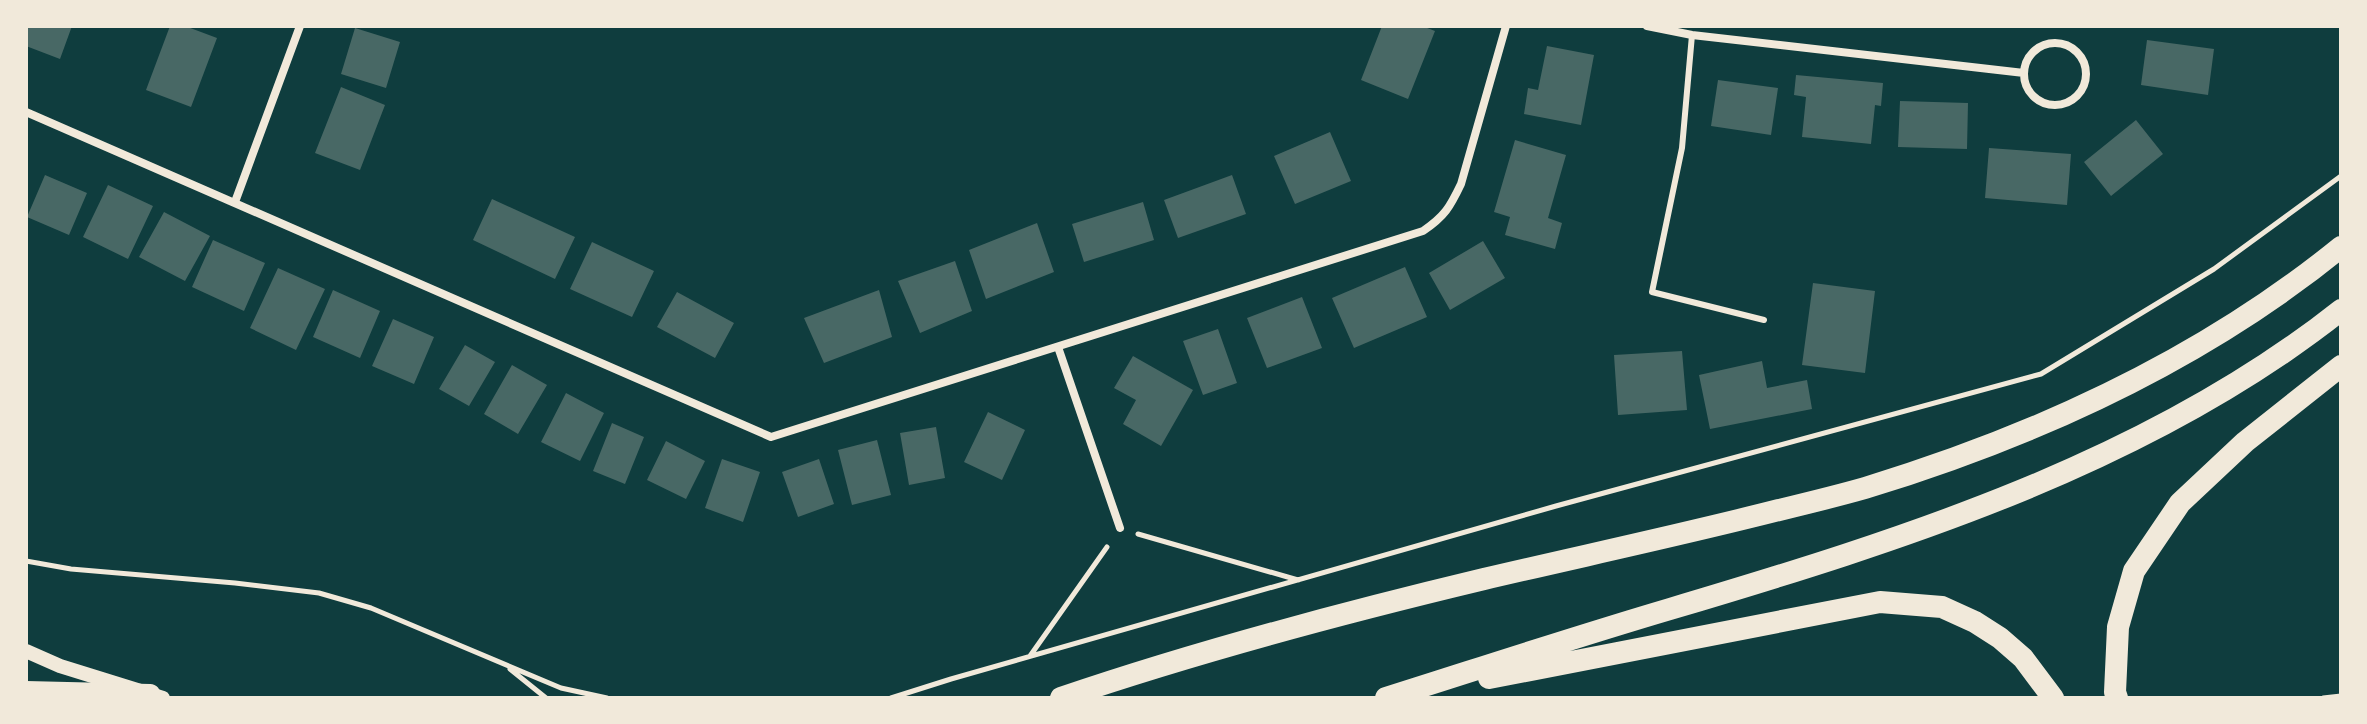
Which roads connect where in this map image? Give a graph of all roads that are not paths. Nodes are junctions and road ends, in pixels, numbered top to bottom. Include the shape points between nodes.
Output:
1 (300, 26) edge
2 (1506, 26) edge
3 (1647, 26) edge
4 (1692, 35) junction
5 (2024, 73) junction
6 (26, 112) edge
7 (235, 202) junction
8 (2341, 247) edge
9 (2341, 310) edge
10 (1764, 320) dead end
11 (1058, 347) junction
12 (2341, 366) edge
13 (1120, 528) road end
14 (26, 651) edge
15 (26, 692) edge
16 (156, 697) edge
17 (1061, 698) edge
18 (1387, 698) edge
19 (2053, 698) edge
20 (2117, 698) edge

1 - 7 street
2 - 11 street via 1461,184 1441,219 1423,231
3 - 4 street
4 - 5 street
4 - 10 lane via 1682,148 1652,292
5 - 5 street via 2038,47 2058,43 2076,51 2085,79 2076,96 2057,105 2037,100
6 - 7 street
7 - 11 street via 771,437
8 - 17 highway via 2260,308 2141,378 2061,417 1977,449 1865,488 1353,612
9 - 18 highway via 2283,354 2194,408 1986,505 1753,585
11 - 13 street
12 - 20 highway via 2245,442 2180,503 2134,571 2118,627
14 - 16 street
15 - 16 highway
18 - 19 highway via 1880,602 1942,607 1975,622 2023,658

